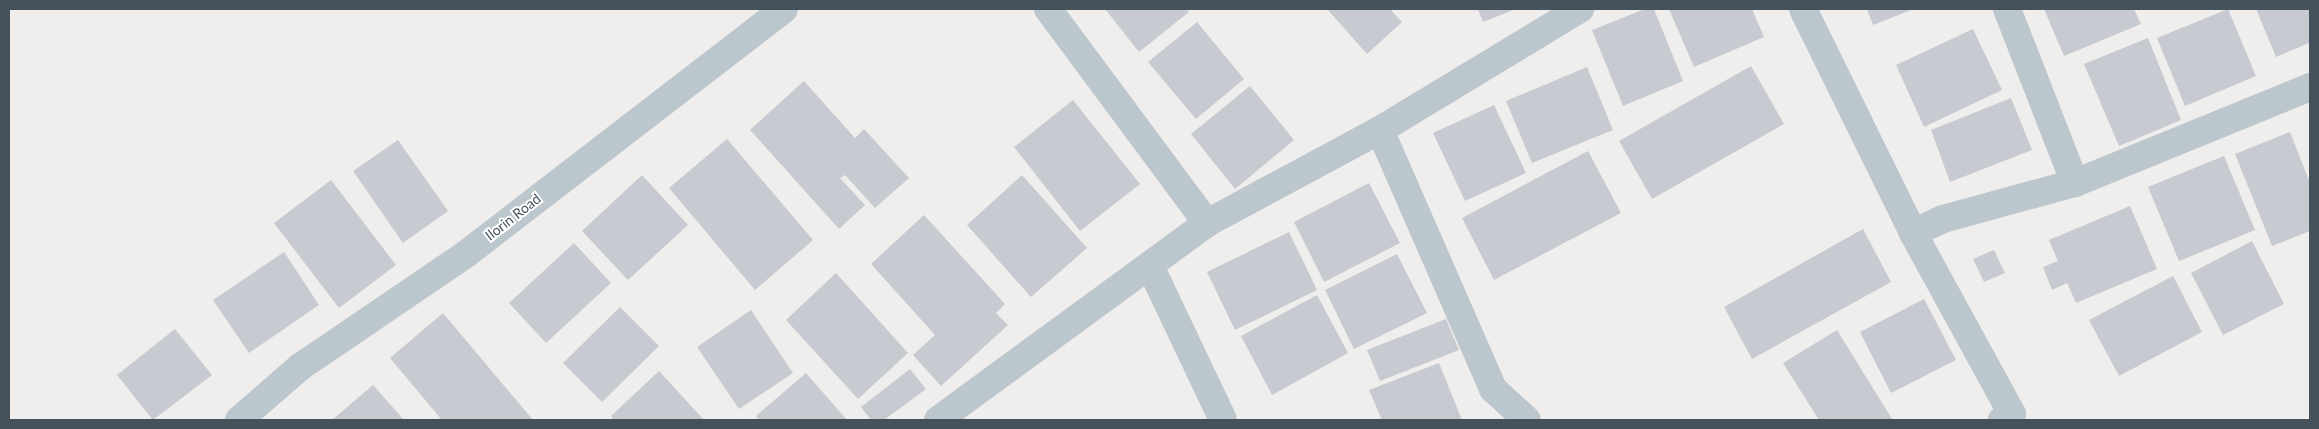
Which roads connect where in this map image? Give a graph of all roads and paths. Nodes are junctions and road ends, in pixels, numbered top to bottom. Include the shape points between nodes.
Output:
1 (784, 9) edge
2 (1048, 9) edge
3 (1580, 9) edge
4 (1803, 9) edge
5 (2007, 9) edge
6 (2310, 87) edge
7 (1380, 130) junction
8 (2076, 183) junction
9 (1207, 222) junction
10 (1913, 233) junction
11 (1150, 266) junction
12 (239, 420) edge
13 (938, 420) edge
14 (1224, 420) edge
15 (1527, 420) edge
16 (2002, 420) edge

1 - 12 street, Ilorin Road via 466,254 300,367
2 - 9 street
3 - 7 street
4 - 10 street
5 - 8 street
6 - 8 street
7 - 9 street
7 - 15 street via 1493,389
8 - 10 street via 1943,219
9 - 11 street
10 - 16 street via 2012,414
11 - 13 street
11 - 14 street

